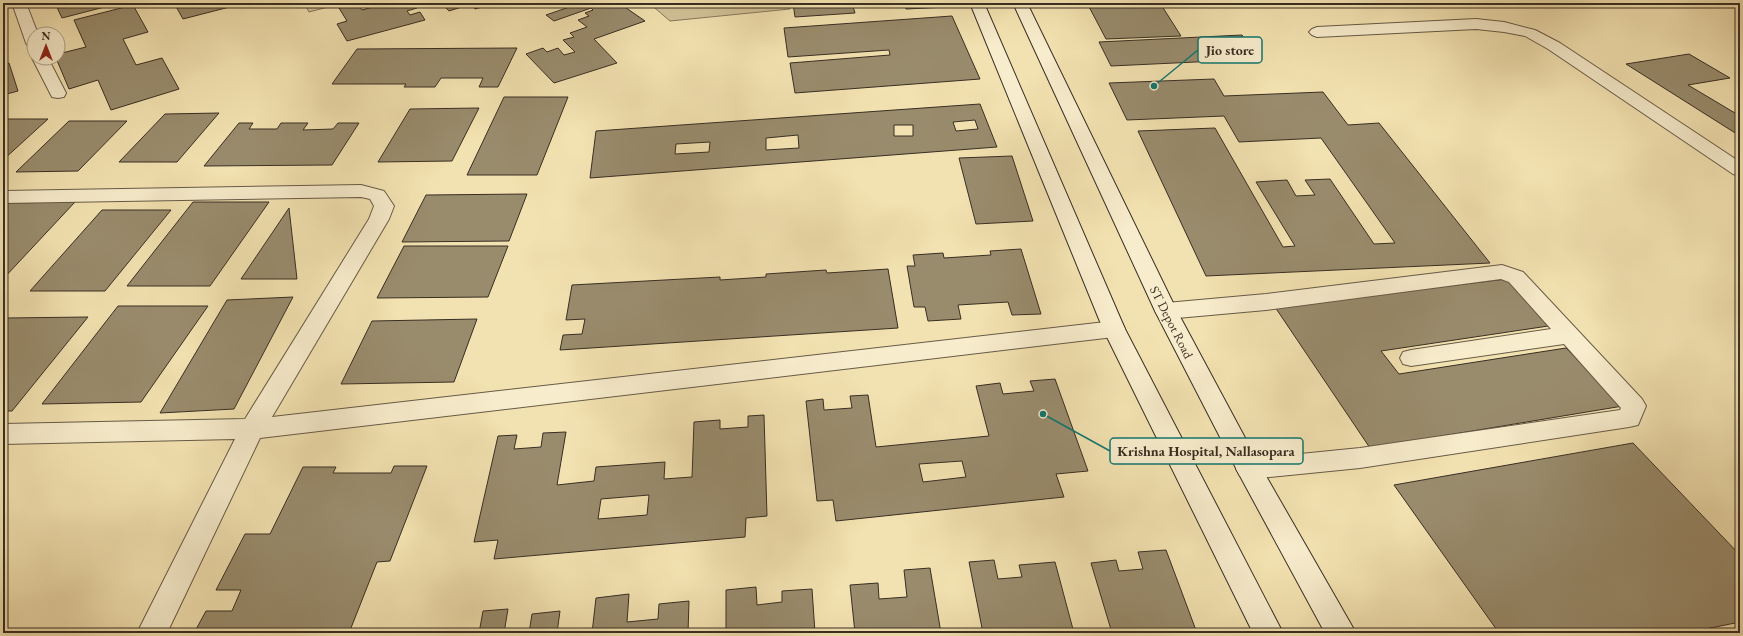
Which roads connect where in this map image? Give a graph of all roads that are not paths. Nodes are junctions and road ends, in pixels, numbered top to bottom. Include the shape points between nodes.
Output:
1 (19, 3) edge
2 (977, 3) edge
3 (1020, 3) edge
4 (28, 26) edge
5 (1317, 32) dead end
6 (44, 66) edge
7 (58, 92) dead end
8 (1740, 170) edge
9 (3, 197) edge
10 (1166, 311) junction
11 (1114, 328) junction
12 (1568, 335) junction
13 (1411, 358) dead end
14 (252, 429) junction
15 (3, 434) edge
16 (1249, 469) junction
17 (152, 633) edge
18 (1268, 633) edge
19 (1341, 633) edge

1 - 4 street
2 - 11 street
3 - 10 street, ST Depot Road
5 - 8 street via 1476,24 1530,33 1554,46
6 - 7 street
9 - 14 street via 361,191 377,196 384,206 379,219
10 - 12 street via 1266,302 1502,272 1516,278
10 - 16 street, ST Depot Road
11 - 14 street
11 - 18 street
12 - 13 street
12 - 16 street via 1634,406 1629,418 1360,458
14 - 15 street
14 - 17 street
16 - 19 street, ST Depot Road

